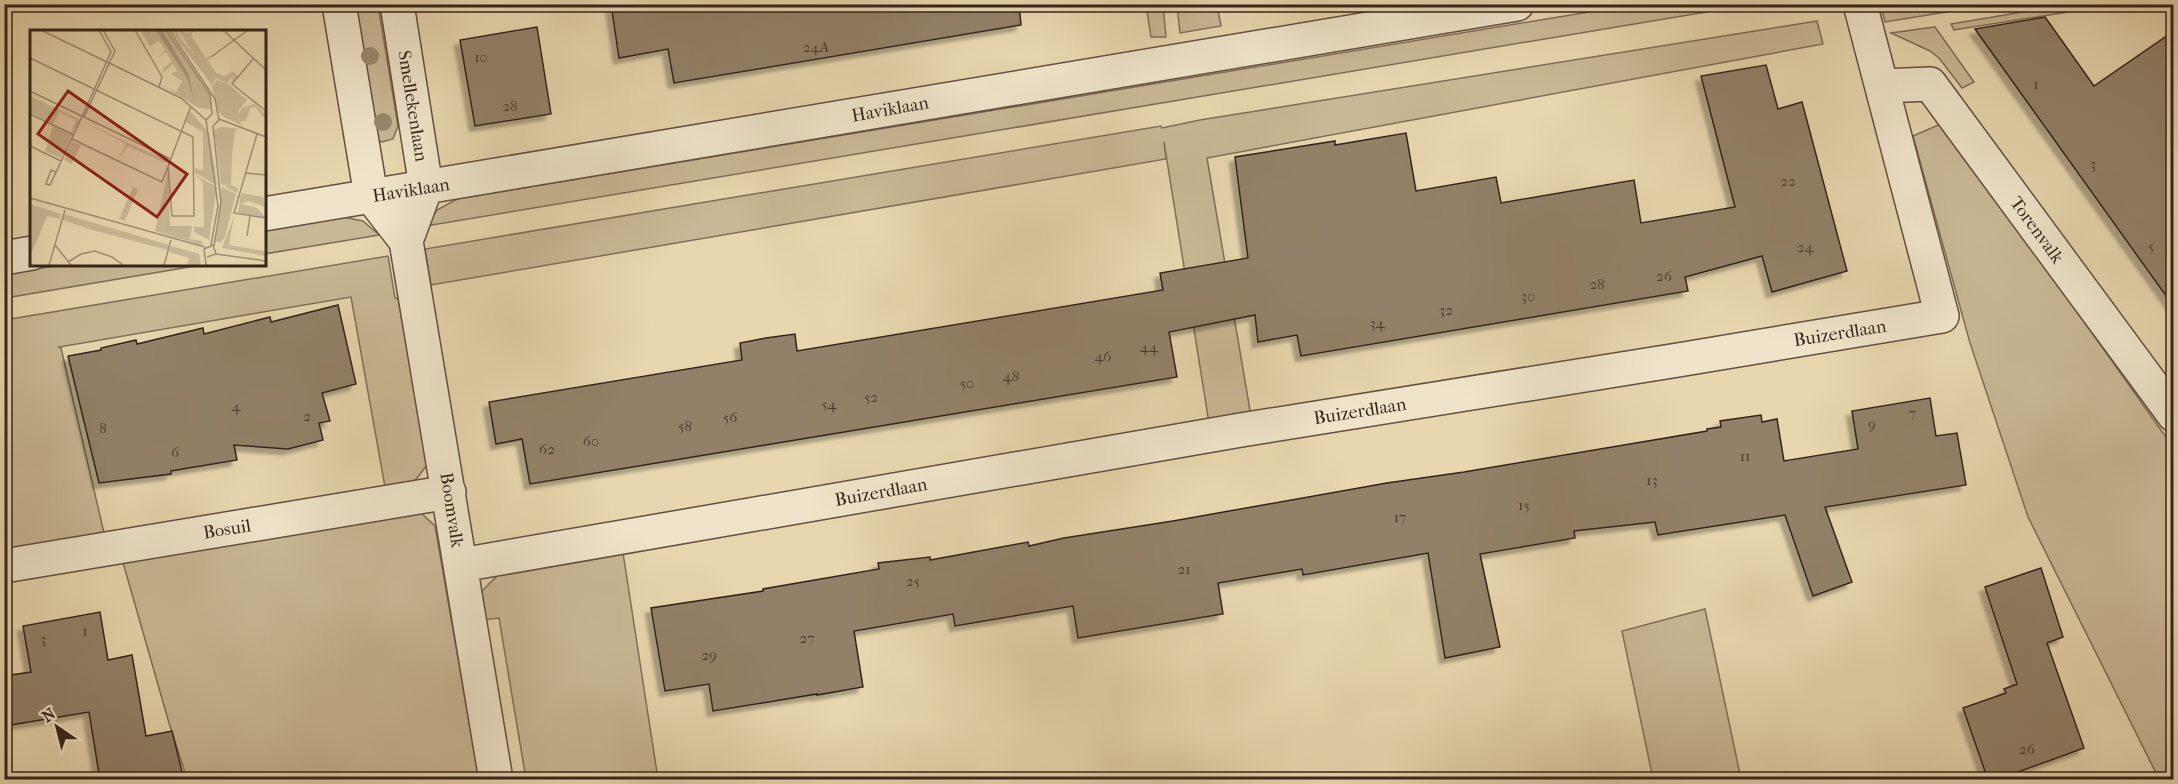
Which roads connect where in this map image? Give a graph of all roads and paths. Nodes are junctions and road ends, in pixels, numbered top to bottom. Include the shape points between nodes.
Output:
1 (339, 4) edge
2 (397, 4) edge
3 (1517, 4) edge
4 (1860, 4) edge
5 (1882, 86) junction
6 (426, 187) junction
7 (371, 196) junction
8 (266, 214) edge
9 (406, 241) junction
10 (30, 253) edge
11 (4, 258) edge
12 (2174, 415) edge
13 (449, 492) junction
14 (4, 566) edge
15 (461, 566) junction
16 (496, 780) edge

1 - 7 street
2 - 6 street, Smellekenlaan
3 - 6 street, Haviklaan
4 - 5 street, Buizerdlaan
5 - 12 street, Torenvalk via 1930,84
5 - 15 street, Buizerdlaan via 1942,316 1241,430
6 - 7 street, Haviklaan
6 - 9 street, Smellekenlaan
7 - 8 street, Haviklaan
7 - 9 street
9 - 13 street, Boomvalk
10 - 11 street
13 - 14 street, Bosuil
13 - 15 street, Boomvalk
15 - 16 street, Boomvalk

